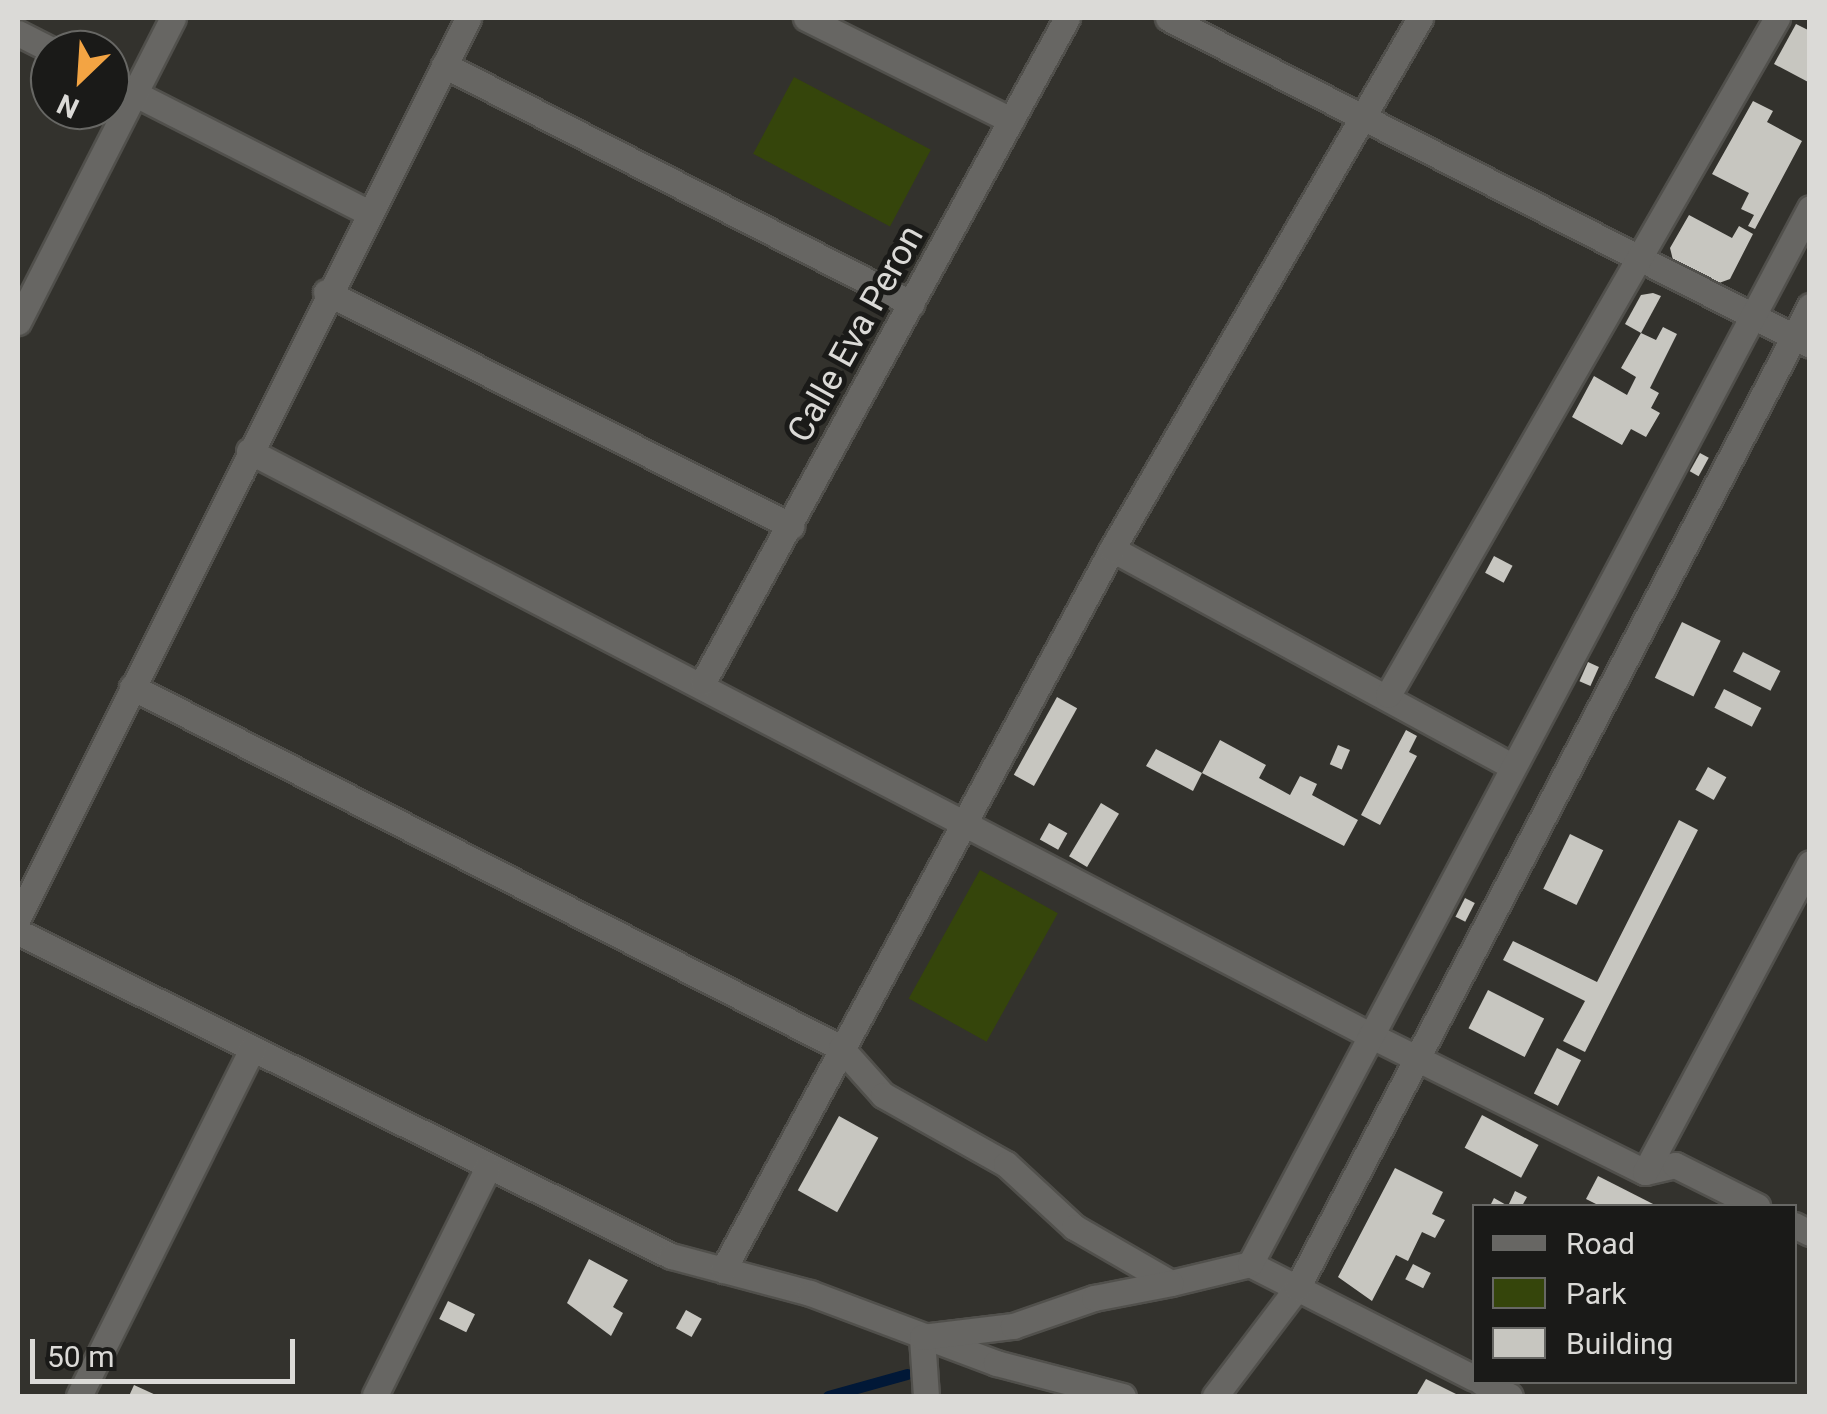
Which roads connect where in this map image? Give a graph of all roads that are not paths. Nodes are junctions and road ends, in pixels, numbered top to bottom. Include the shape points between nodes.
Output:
1 (173, 18) edge
2 (468, 18) edge
3 (806, 18) edge
4 (1068, 18) edge
5 (1168, 18) edge
6 (1420, 18) edge
7 (1777, 18) edge
8 (444, 64) junction
9 (130, 91) edge
10 (136, 94) junction
11 (1362, 118) junction
12 (1011, 120) junction
13 (1810, 208) edge
14 (367, 212) junction
15 (1637, 258) junction
16 (326, 292) junction
17 (912, 304) junction
18 (1810, 306) edge
19 (1753, 316) junction
20 (18, 322) edge
21 (1801, 341) edge
22 (249, 451) junction
23 (790, 526) junction
24 (1112, 549) junction
25 (703, 682) junction
26 (132, 687) junction
27 (1388, 695) junction
28 (1509, 765) junction
29 (963, 820) junction
30 (1810, 863) edge
31 (18, 918) edge
32 (18, 932) edge
33 (1370, 1035) junction
34 (841, 1048) junction
35 (252, 1049) junction
36 (1420, 1056) junction
37 (487, 1169) junction
38 (1645, 1172) junction
39 (1753, 1204) edge
40 (1250, 1264) junction
41 (723, 1270) junction
42 (1171, 1283) junction
43 (1297, 1288) junction
44 (922, 1337) junction
45 (1472, 1377) edge
46 (1486, 1384) edge
47 (375, 1395) edge
48 (79, 1396) edge
49 (926, 1396) edge
50 (1122, 1396) edge
51 (1215, 1396) edge
52 (1510, 1396) edge

1 - 10 street
2 - 8 street
3 - 12 street
4 - 12 street, Calle Eva Peron
5 - 11 street
6 - 11 street
7 - 15 street
8 - 14 street
8 - 17 street
9 - 10 street
10 - 14 street
10 - 20 street
11 - 15 street
11 - 24 street
12 - 17 street, Calle Eva Peron
13 - 19 street
14 - 16 street
15 - 19 street
15 - 27 street
16 - 22 street
16 - 23 street
17 - 23 street, Calle Eva Peron
18 - 21 street
19 - 21 street
19 - 28 street
21 - 36 street
22 - 25 street
22 - 26 street
23 - 25 street, Calle Eva Peron
24 - 27 street
24 - 29 street
25 - 29 street
26 - 31 street
26 - 34 street
27 - 28 street
28 - 33 street
29 - 33 street
29 - 34 street
30 - 38 street
32 - 35 street
33 - 36 street
33 - 40 street
34 - 41 street
34 - 42 street via 883,1095 1006,1164 1074,1227
35 - 37 street
35 - 48 street
36 - 38 street
36 - 43 street
37 - 41 street via 670,1256
37 - 47 street
38 - 39 street via 1675,1165
40 - 42 street
40 - 43 street
41 - 44 street via 810,1293
42 - 44 street via 1094,1298 1013,1326
43 - 45 street
43 - 51 street
44 - 49 street
44 - 50 street
46 - 52 street

